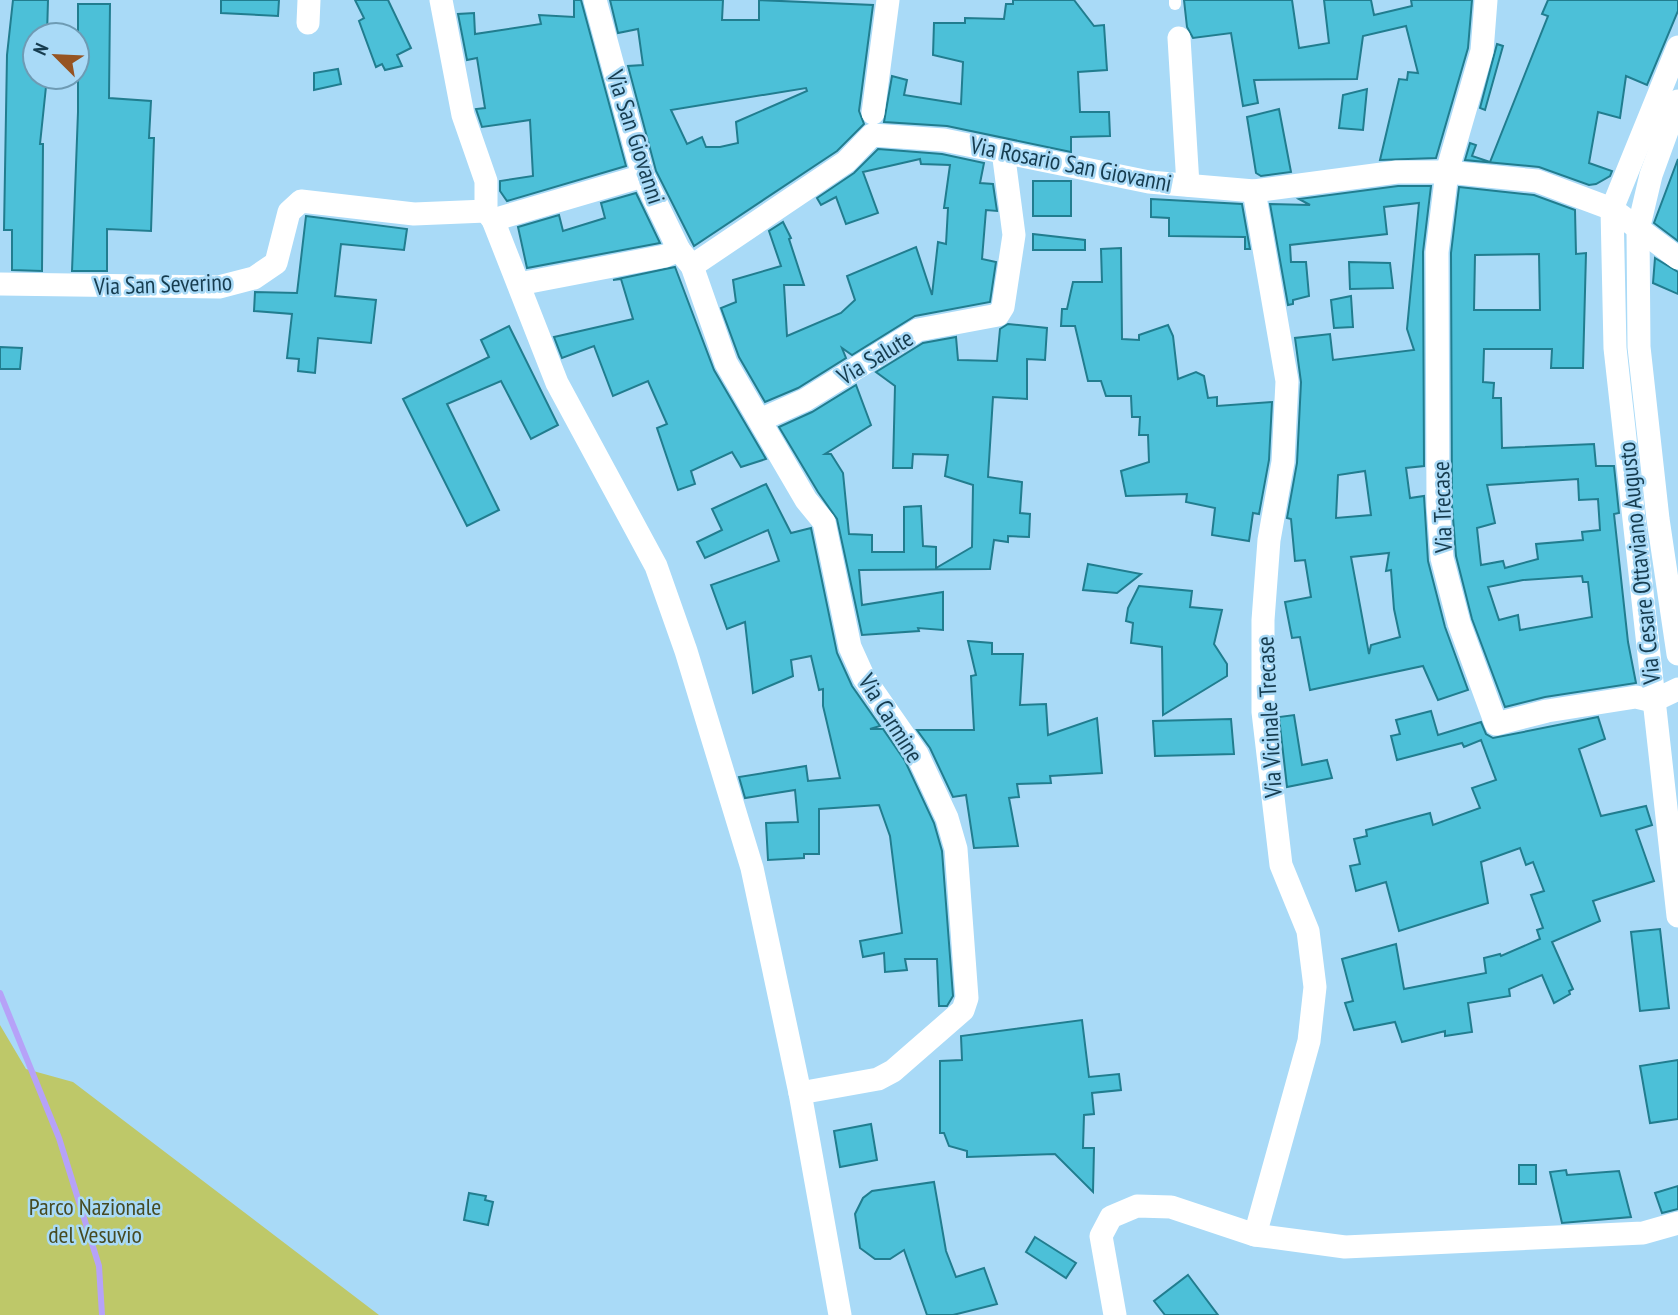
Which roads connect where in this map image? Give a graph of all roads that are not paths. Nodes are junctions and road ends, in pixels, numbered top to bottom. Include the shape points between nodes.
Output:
1 (310, 0) edge
2 (440, 0) edge
3 (594, 0) edge
4 (888, 0) edge
5 (1486, 0) edge
6 (308, 23) dead end
7 (1179, 38) dead end
8 (1678, 47) edge
9 (1678, 102) edge
10 (873, 113) dead end
11 (1003, 151) junction
12 (1447, 172) junction
13 (643, 177) junction
14 (1188, 185) junction
15 (1254, 191) junction
16 (1612, 209) junction
17 (490, 215) junction
18 (1638, 230) junction
19 (686, 258) junction
20 (1678, 258) edge
21 (0, 284) edge
22 (519, 284) junction
23 (760, 420) junction
24 (1678, 653) edge
25 (1678, 689) edge
26 (1653, 701) junction
27 (1678, 916) edge
28 (800, 1093) junction
29 (1678, 1223) edge
30 (1255, 1235) junction
31 (840, 1315) edge
32 (1115, 1315) edge

1 - 6 street
2 - 17 street via 463,115 486,181
3 - 13 street, Via San Giovanni
4 - 10 street
5 - 12 street, Via Trecase via 1482,51
7 - 14 street
8 - 16 street
9 - 18 street, Via Cesare Ottaviano Augusto via 1651,175
11 - 14 street, Via Rosario San Giovanni via 1149,182
11 - 19 street, Via Rosario San Giovanni via 944,140 872,135 846,162
11 - 23 street, Via Salute via 1014,235 999,315 918,330 805,400
12 - 15 street, Via Rosario San Giovanni via 1397,172
12 - 16 street, Via Rosario San Giovanni via 1536,181
12 - 26 street, Via Trecase via 1437,252 1438,506 1443,558 1459,623 1486,699 1496,724 1636,697
13 - 17 street, Via San Severino
13 - 19 street, Via San Giovanni
14 - 15 street, Via Rosario San Giovanni
15 - 30 street, Via Vicinale Trecase via 1287,382 1283,462 1269,540 1263,620 1263,712 1281,865 1308,931 1315,987 1309,1041
16 - 18 street, Via Rosario San Giovanni
16 - 26 street, Via Cesare Ottaviano Augusto via 1615,348
17 - 21 street, Via San Severino via 414,214 301,201 289,212 276,263 254,278 219,287 181,288
17 - 22 street
18 - 20 street, Via Rosario San Giovanni
18 - 24 street, Via Cesare Ottaviano Augusto via 1639,347
19 - 22 street via 665,256
19 - 23 street, Via Carmine via 726,363
22 - 28 street via 558,383 656,566 686,651 752,868
23 - 28 street, Via Carmine via 806,500 824,522 850,647 864,678 917,754 947,818 956,849 967,998 963,1010 893,1071 878,1079
25 - 26 street
26 - 27 street, Via Cesare Ottaviano Augusto
28 - 31 street
29 - 30 street via 1643,1233 1345,1247
30 - 32 street via 1171,1207 1137,1206 1111,1217 1101,1236

